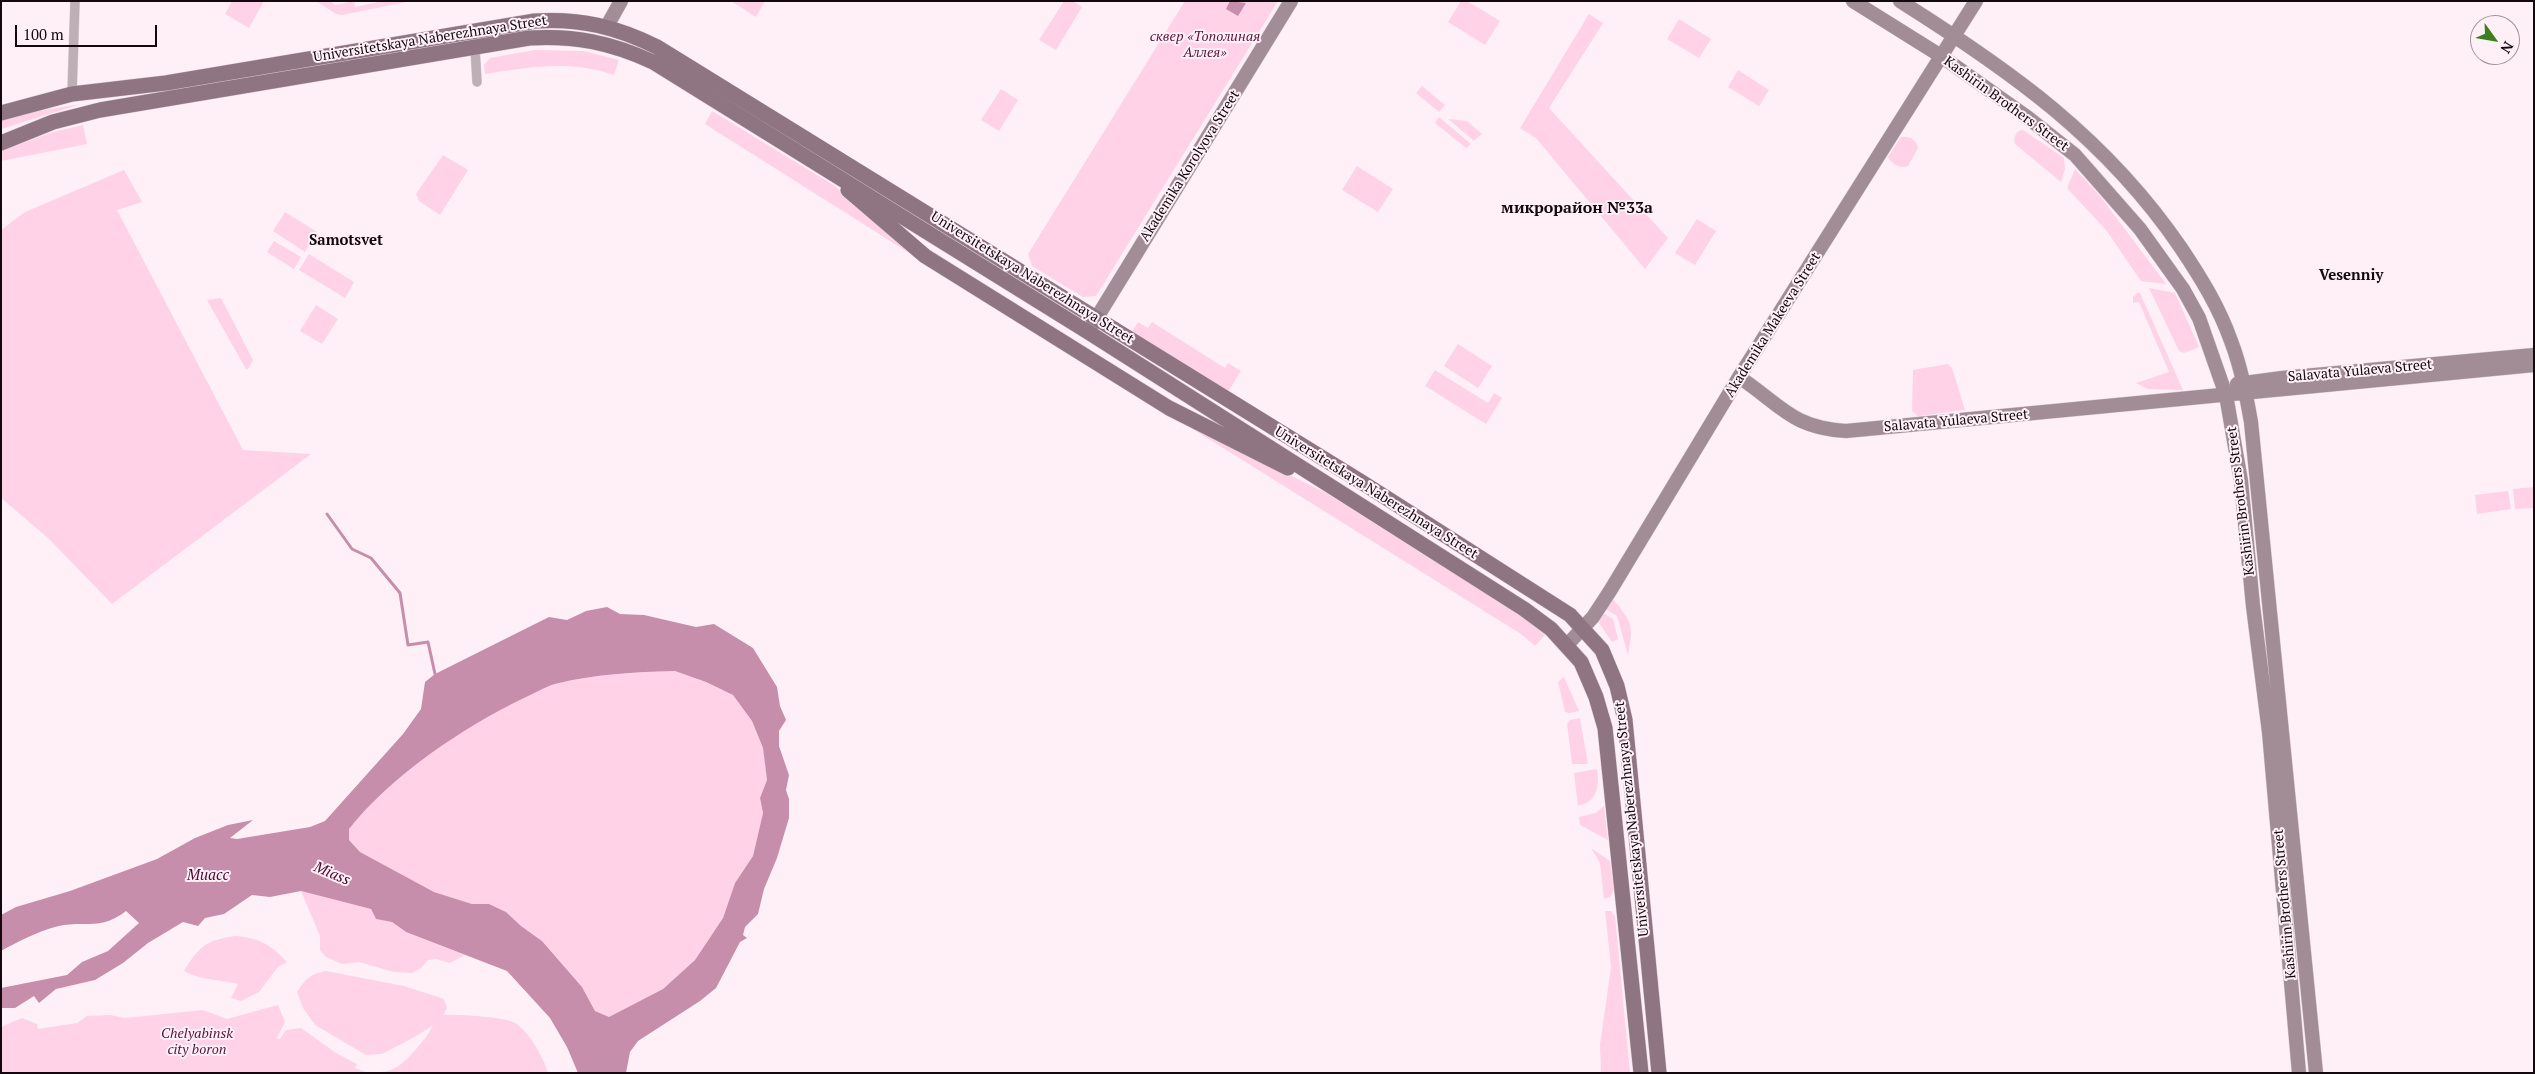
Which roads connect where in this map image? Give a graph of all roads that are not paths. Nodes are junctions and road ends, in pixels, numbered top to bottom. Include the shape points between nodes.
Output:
1 (75, 1) edge
2 (621, 1) edge
3 (1291, 1) edge
4 (1853, 1) edge
5 (1900, 1) edge
6 (1976, 1) edge
7 (607, 26) junction
8 (1954, 35) junction
9 (602, 42) junction
10 (475, 48) junction
11 (1941, 56) junction
12 (477, 82) dead end
13 (72, 94) junction
14 (1, 113) edge
15 (1, 143) edge
16 (822, 166) junction
17 (1096, 318) junction
18 (1088, 332) junction
19 (2534, 355) edge
20 (2534, 365) edge
21 (1739, 377) junction
22 (2245, 388) junction
23 (2225, 391) junction
24 (1337, 488) junction
25 (2262, 542) junction
26 (2247, 543) junction
27 (1584, 628) junction
28 (1567, 645) junction
29 (1641, 1071) edge
30 (1659, 1073) edge
31 (2300, 1073) edge
32 (2316, 1073) edge

1 - 13 street
2 - 7 main road
3 - 17 main road, Akademika Korolyova Street
4 - 11 main road, Kashirin Brothers Street
5 - 8 main road, Kashirin Brothers Street
6 - 8 main road, Akademika Makeeva Street
7 - 9 main road
7 - 13 main road, Universitetskaya Naberezhnaya Street via 561,19 535,21 175,81
7 - 17 main road, Universitetskaya Naberezhnaya Street via 657,47
8 - 11 main road, Akademika Makeeva Street
8 - 22 main road, Kashirin Brothers Street via 2030,89 2075,126 2112,161 2155,212 2214,302 2232,341
9 - 10 main road, Universitetskaya Naberezhnaya Street via 553,37
9 - 16 main road, Universitetskaya Naberezhnaya Street via 653,62
10 - 12 street
10 - 15 main road, Universitetskaya Naberezhnaya Street via 100,110 53,122
11 - 21 main road, Akademika Makeeva Street
11 - 23 main road, Kashirin Brothers Street via 2075,155 2112,195 2183,289 2199,318
13 - 14 main road, Universitetskaya Naberezhnaya Street
16 - 18 main road, Universitetskaya Naberezhnaya Street
16 - 24 main road via 925,256 1039,328 1169,408 1291,469
17 - 18 main road, Akademika Korolyova Street
17 - 27 main road, Universitetskaya Naberezhnaya Street via 1538,594
18 - 24 main road, Universitetskaya Naberezhnaya Street
19 - 22 main road, Salavata Yulaeva Street
20 - 22 main road, Salavata Yulaeva Street
21 - 23 main road, Salavata Yulaeva Street via 1799,421 1826,430 1846,431 2188,399
21 - 27 main road, Akademika Makeeva Street via 1610,591
22 - 23 main road, Salavata Yulaeva Street
22 - 25 main road, Kashirin Brothers Street
23 - 26 main road, Kashirin Brothers Street via 2241,481
24 - 28 main road, Universitetskaya Naberezhnaya Street via 1524,609
25 - 26 main road
25 - 32 main road, Kashirin Brothers Street
26 - 31 main road, Kashirin Brothers Street via 2270,741
27 - 28 main road, Akademika Makeeva Street
27 - 30 main road, Universitetskaya Naberezhnaya Street via 1602,650 1617,686 1625,720
28 - 29 main road, Universitetskaya Naberezhnaya Street via 1585,671 1605,728

